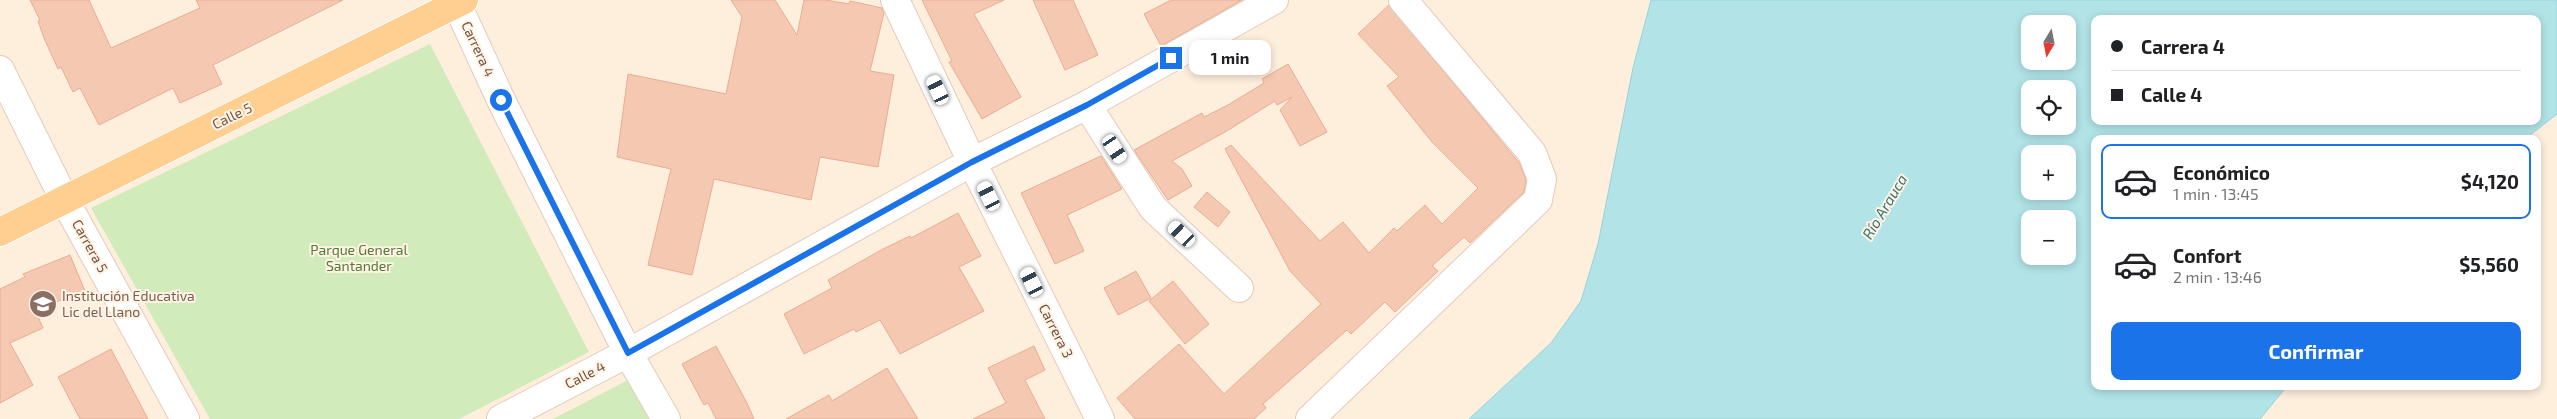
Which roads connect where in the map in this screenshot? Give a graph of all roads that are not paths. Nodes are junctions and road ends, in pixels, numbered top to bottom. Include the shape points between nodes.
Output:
1 (895, 0) edge
2 (1274, 0) edge
3 (1403, 0) edge
4 (459, 1) edge
5 (0, 70) edge
6 (1087, 105) junction
7 (972, 162) junction
8 (64, 199) junction
9 (0, 232) edge
10 (1239, 288) dead end
11 (628, 353) junction
12 (185, 419) edge
13 (501, 419) edge
14 (666, 419) edge
15 (1100, 419) edge
16 (1310, 419) edge

1 - 7 street, Carrera 3
2 - 6 street, Calle 4
3 - 16 street via 1532,153 1542,179 1538,200
4 - 8 main road, Calle 5
4 - 11 street, Carrera 4 via 501,100
5 - 8 street, Carrera 5
6 - 7 street, Calle 4
6 - 10 street via 1153,208
7 - 11 street, Calle 4
7 - 15 street, Carrera 3
8 - 9 main road, Calle 5
8 - 12 street, Carrera 5
11 - 13 street, Calle 4
11 - 14 street, Carrera 4

